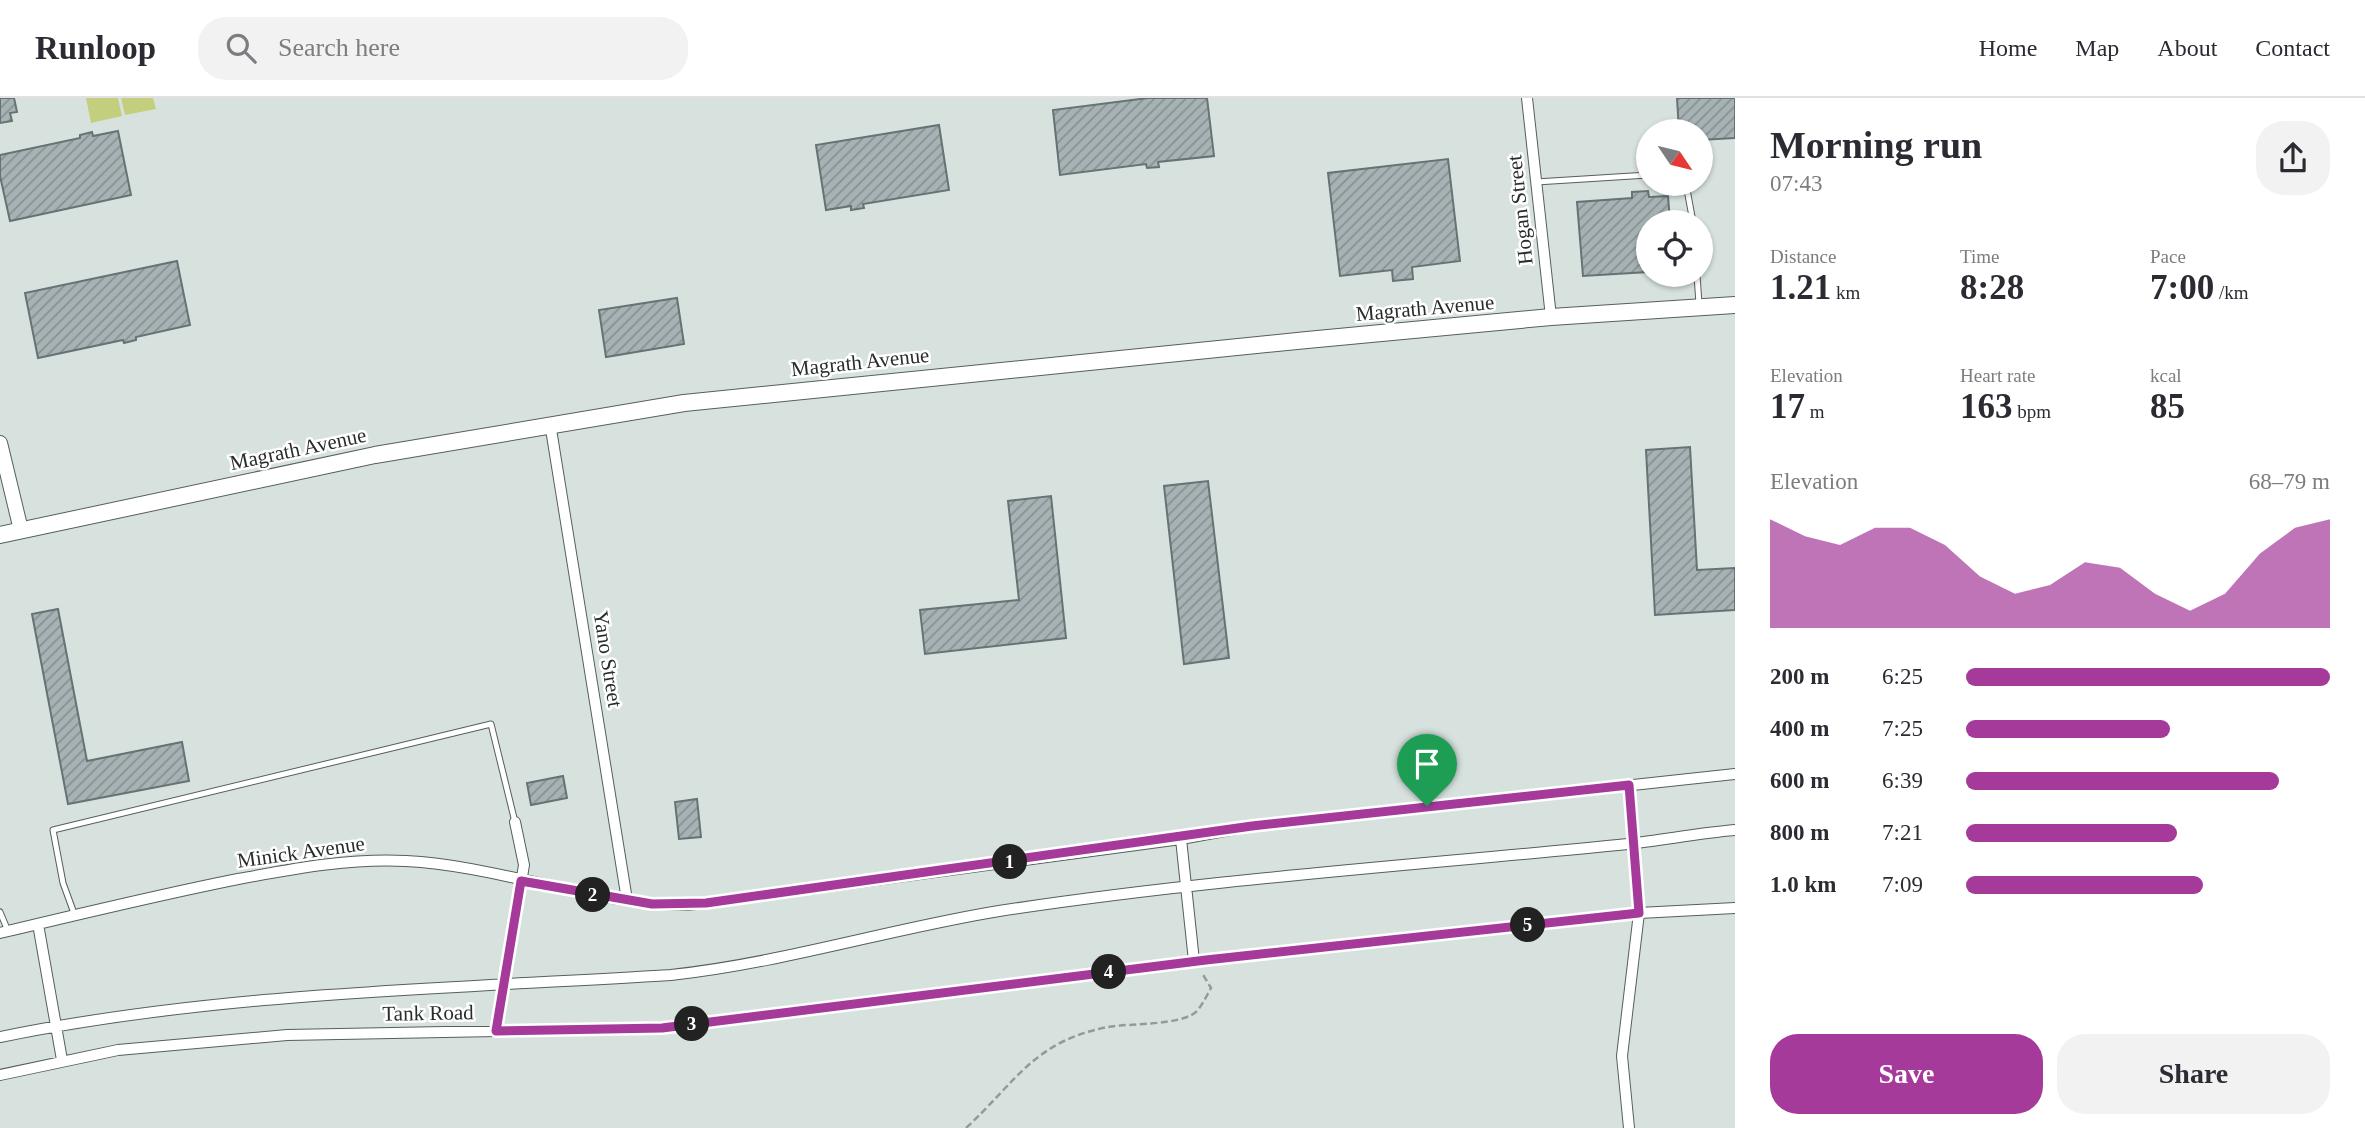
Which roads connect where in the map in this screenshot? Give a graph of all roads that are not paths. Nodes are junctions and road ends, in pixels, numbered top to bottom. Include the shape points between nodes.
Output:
1 (1527, 98) edge
2 (1636, 176) edge
3 (1536, 182) junction
4 (1698, 287) edge
5 (1735, 305) edge
6 (1699, 307) junction
7 (1551, 317) junction
8 (550, 424) junction
9 (0, 443) edge
10 (21, 530) junction
11 (0, 536) edge
12 (1735, 774) edge
13 (1629, 785) junction
14 (514, 822) joint
15 (1735, 830) edge
16 (1181, 839) junction
17 (1633, 843) junction
18 (521, 881) junction
19 (1185, 889) junction
20 (627, 900) junction
21 (1735, 908) edge
22 (0, 912) edge
23 (1639, 913) junction
24 (75, 916) junction
25 (38, 924) junction
26 (4, 932) edge
27 (1194, 961) junction
28 (505, 985) junction
29 (56, 1026) junction
30 (496, 1031) junction
31 (0, 1037) edge
32 (62, 1060) junction
33 (0, 1075) edge
34 (1629, 1128) edge

1 - 3 street, Hogan Street
2 - 3 lane
3 - 7 street, Hogan Street
4 - 6 lane
5 - 6 main road, Magrath Avenue
6 - 7 main road, Magrath Avenue
7 - 8 main road, Magrath Avenue via 824,386
8 - 10 main road, Magrath Avenue via 375,455
8 - 20 street, Yano Street
9 - 10 street
10 - 11 main road, Magrath Avenue
12 - 13 street, Minick Avenue
13 - 16 street, Minick Avenue via 1252,826
13 - 17 street
14 - 18 street via 523,864
14 - 24 lane via 491,724 53,831
15 - 17 street
16 - 19 street
16 - 20 street, Minick Avenue via 706,903
17 - 19 street via 1363,867
17 - 23 street
18 - 20 street, Minick Avenue
18 - 24 street, Minick Avenue via 423,862 344,862 206,886
18 - 28 street
19 - 27 street
19 - 28 street via 1000,911 733,968
21 - 23 street, Tank Road
22 - 26 lane
23 - 27 street, Tank Road
23 - 34 street via 1622,1056
24 - 25 street, Minick Avenue
25 - 26 street, Minick Avenue
25 - 29 street
27 - 30 street, Tank Road via 662,1028
28 - 29 street via 216,1004
28 - 30 street
29 - 31 street
29 - 32 street
30 - 32 street, Tank Road via 287,1035
32 - 33 street, Tank Road

